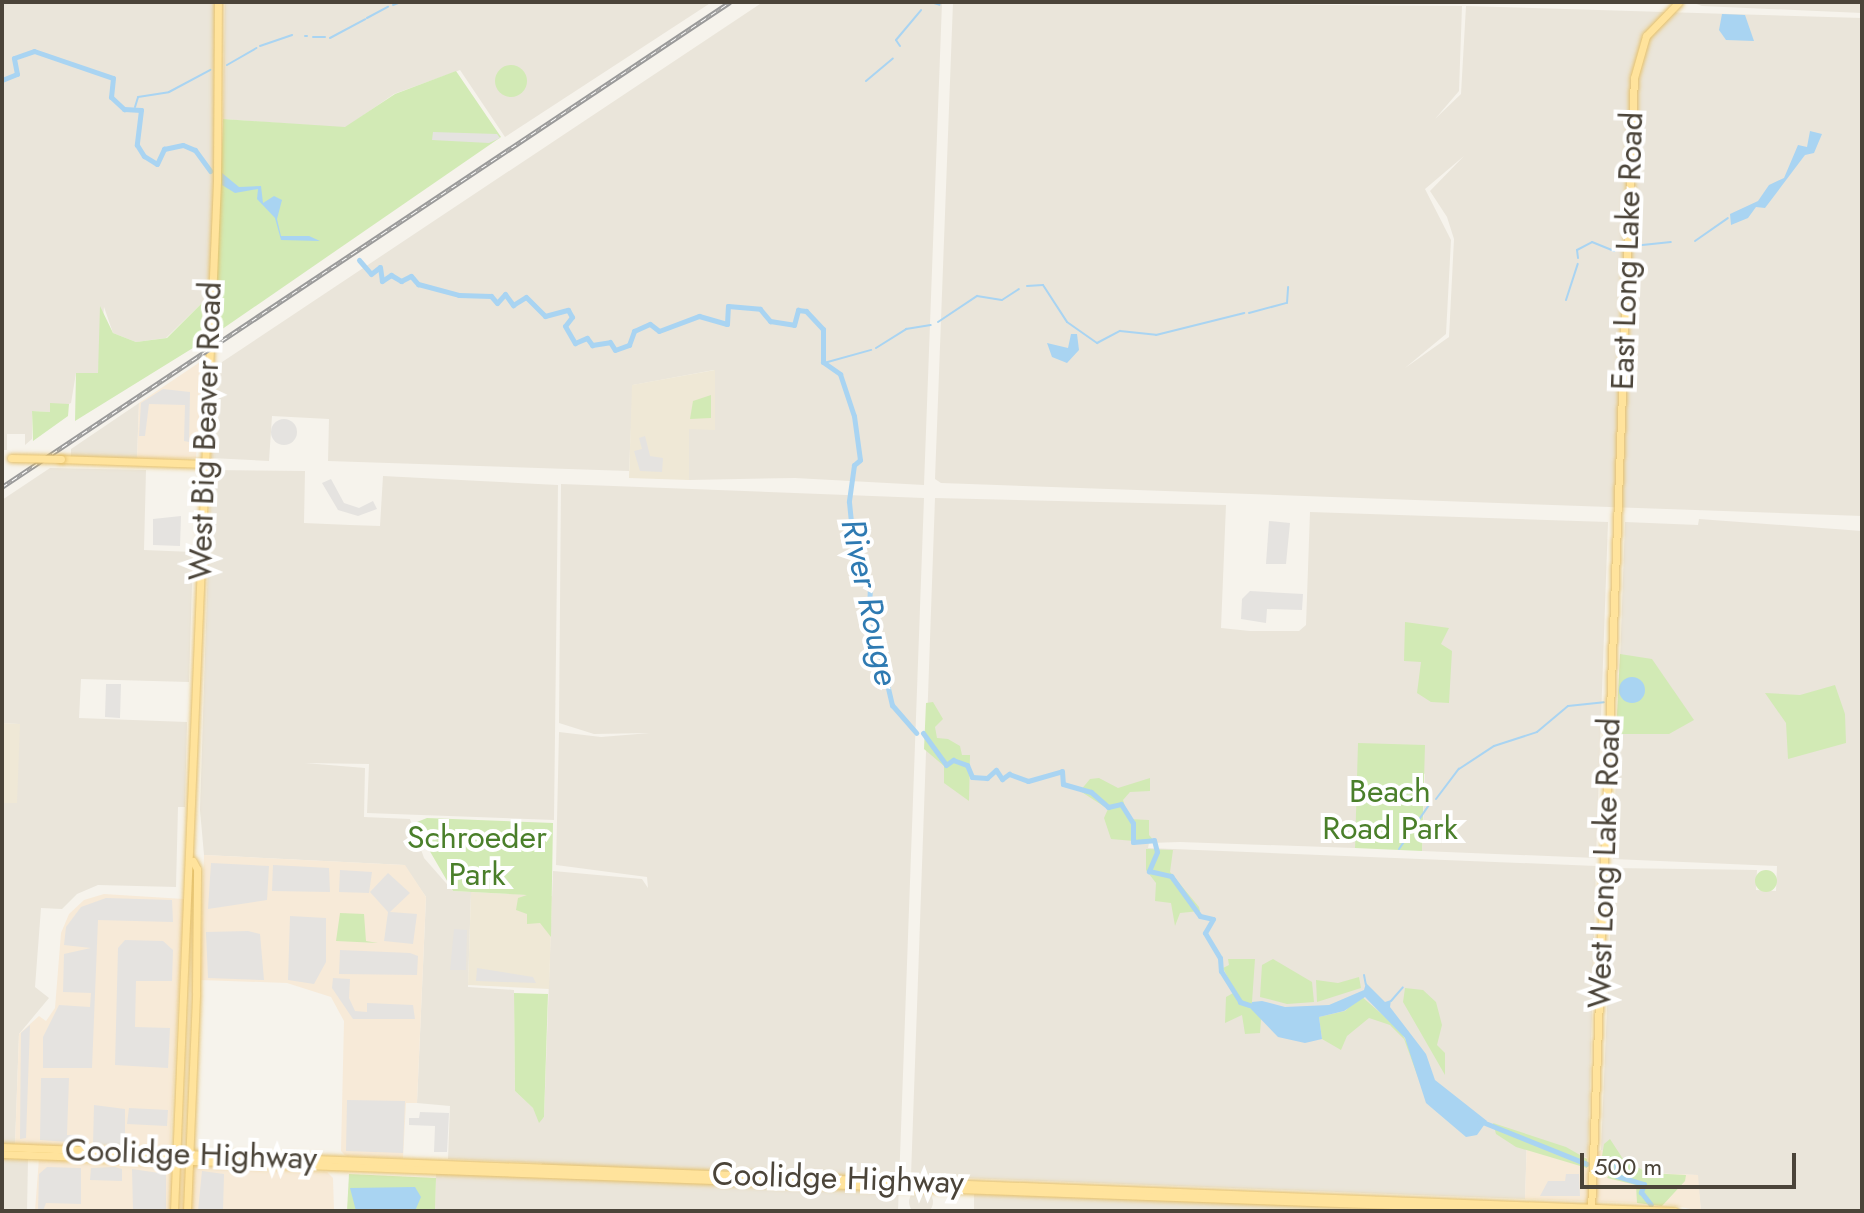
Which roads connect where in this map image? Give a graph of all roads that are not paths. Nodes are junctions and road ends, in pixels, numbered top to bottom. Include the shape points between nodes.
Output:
1 (218, 2) edge
2 (1679, 2) edge
3 (6, 458) edge
4 (203, 464) junction
5 (1617, 515) joint
6 (193, 861) junction
7 (188, 893) junction
8 (198, 896) junction
9 (185, 985) junction
10 (196, 986) junction
11 (183, 1037) junction
12 (194, 1041) junction
13 (181, 1054) junction
14 (193, 1060) junction
15 (176, 1135) junction
16 (189, 1140) junction
17 (2, 1147) edge
18 (94, 1151) junction
19 (2, 1154) edge
20 (144, 1158) junction
21 (269, 1158) junction
22 (175, 1159) junction
23 (188, 1159) junction
24 (90, 1160) junction
25 (231, 1161) junction
26 (288, 1163) junction
27 (265, 1166) junction
28 (175, 1178) junction
29 (187, 1181) junction
30 (1544, 1207) edge
31 (1591, 1208) edge
32 (1555, 1209) edge
33 (1640, 1209) edge
34 (174, 1211) edge
35 (187, 1211) edge
36 (1675, 1211) edge

1 - 4 main road, West Big Beaver Road via 217,181
2 - 5 main road, East Long Lake Road via 1650,29 1635,67
3 - 4 main road, bridge
4 - 6 main road, West Big Beaver Road
5 - 31 main road, West Long Lake Road
6 - 7 main road, West Big Beaver Road
6 - 8 main road, West Big Beaver Road
7 - 8 main road
7 - 9 main road, West Big Beaver Road
8 - 10 main road, West Big Beaver Road
9 - 10 main road
9 - 11 main road, West Big Beaver Road
10 - 12 main road, West Big Beaver Road
11 - 12 main road
11 - 13 main road, West Big Beaver Road
12 - 14 main road, West Big Beaver Road
13 - 14 main road
13 - 15 main road, West Big Beaver Road
14 - 16 main road, West Big Beaver Road
15 - 16 main road
15 - 22 main road, West Big Beaver Road
16 - 23 main road, West Big Beaver Road
17 - 18 main road, Coolidge Highway
18 - 20 main road, Coolidge Highway
18 - 24 main road
19 - 24 main road, Coolidge Highway
20 - 22 main road, Coolidge Highway
20 - 24 main road, Coolidge Highway
21 - 25 main road, Coolidge Highway
21 - 26 main road, Coolidge Highway
21 - 27 main road
22 - 23 main road, Coolidge Highway
22 - 28 main road, West Big Beaver Road
23 - 25 main road, Coolidge Highway
23 - 29 main road, West Big Beaver Road
25 - 27 main road, Coolidge Highway
26 - 27 main road, Coolidge Highway
26 - 30 main road, Coolidge Highway
28 - 29 main road
28 - 34 main road, West Big Beaver Road
29 - 35 main road, West Big Beaver Road
30 - 32 main road, Coolidge Highway
31 - 32 main road, Coolidge Highway
31 - 33 main road, Coolidge Highway
33 - 36 main road, Coolidge Highway

